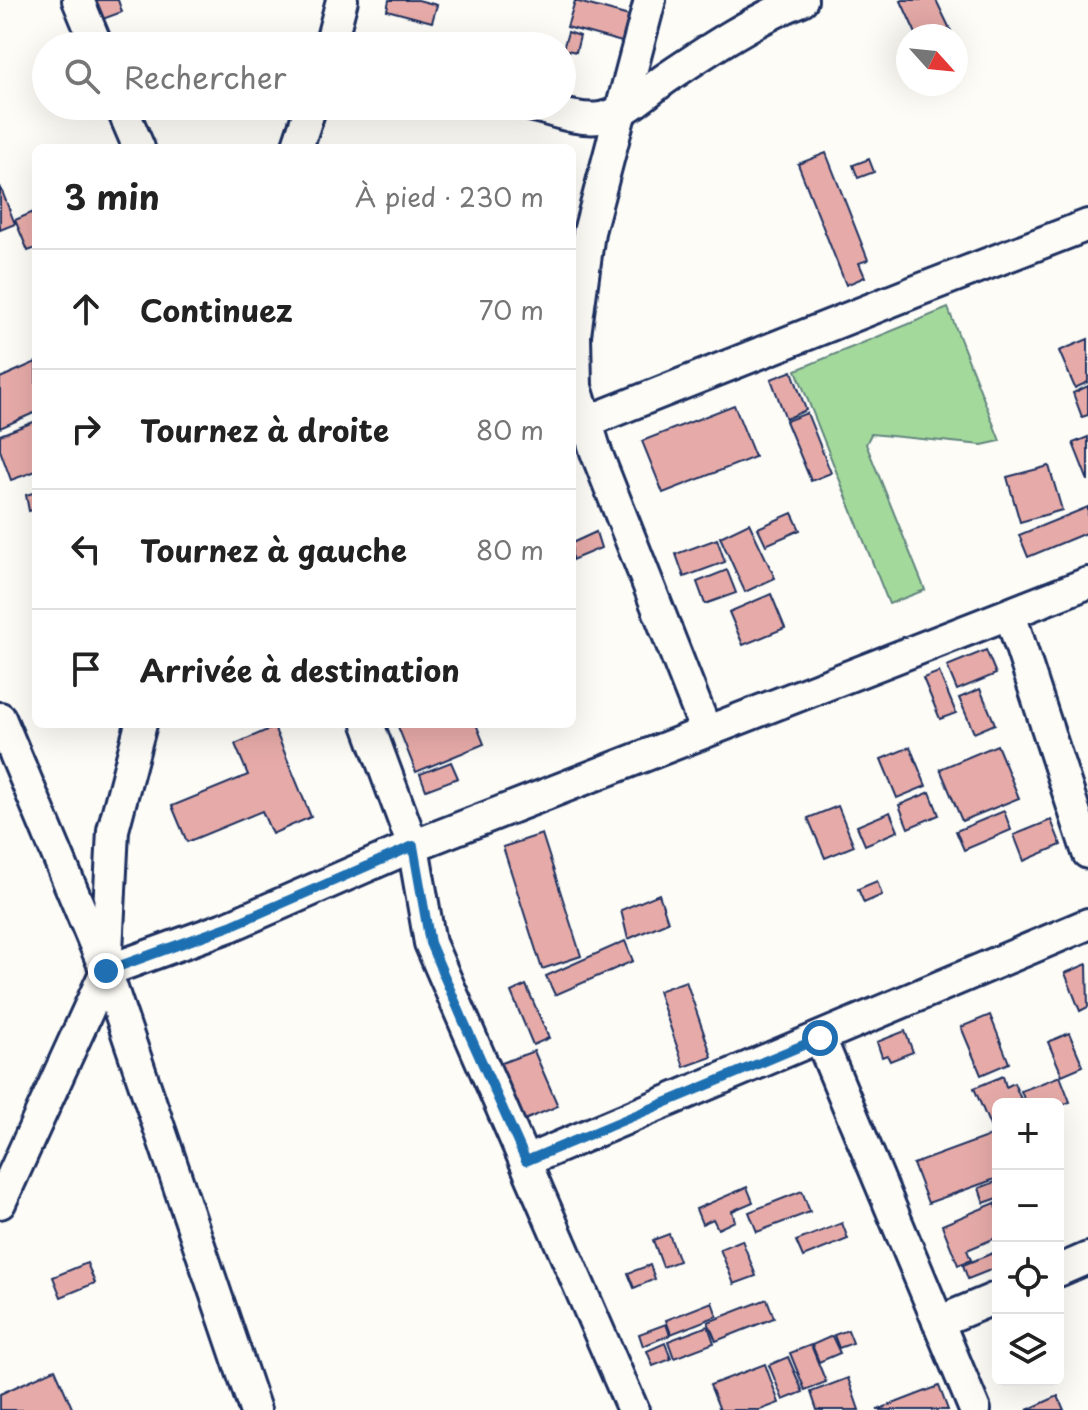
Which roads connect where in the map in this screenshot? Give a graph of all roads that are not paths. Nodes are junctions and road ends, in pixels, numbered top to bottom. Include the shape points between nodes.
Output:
1 (78, 0) edge
2 (342, 0) edge
3 (650, 0) edge
4 (802, 0) edge
5 (91, 32) edge
6 (334, 32) edge
7 (619, 112) junction
8 (576, 116) edge
9 (127, 120) edge
10 (306, 120) edge
11 (137, 144) edge
12 (298, 144) edge
13 (1088, 225) edge
14 (576, 328) edge
15 (576, 387) edge
16 (586, 422) junction
17 (1088, 583) edge
18 (1010, 614) junction
19 (0, 718) edge
20 (140, 728) edge
21 (369, 728) edge
22 (706, 731) junction
23 (413, 846) junction
24 (1088, 853) edge
25 (1088, 924) edge
26 (106, 971) junction
27 (820, 1038) junction
28 (526, 1161) junction
29 (0, 1203) edge
30 (1088, 1258) edge
31 (1064, 1268) edge
32 (992, 1300) edge
33 (938, 1322) junction
34 (255, 1410) edge
35 (633, 1410) edge
36 (975, 1410) edge

1 - 5 street
2 - 6 street
3 - 7 street
4 - 7 street via 741,30
7 - 8 street via 603,118
7 - 14 street via 589,232
9 - 11 street
10 - 12 street
13 - 16 street
15 - 16 street
16 - 22 street
17 - 18 street
18 - 22 street
18 - 24 street
19 - 26 street
20 - 26 street via 113,830
21 - 23 street
22 - 23 street
23 - 26 street via 230,926
23 - 28 street via 430,943
25 - 27 street
26 - 29 street
26 - 34 street
27 - 28 street
27 - 33 street
28 - 35 street
30 - 31 street
32 - 33 street
33 - 36 street

